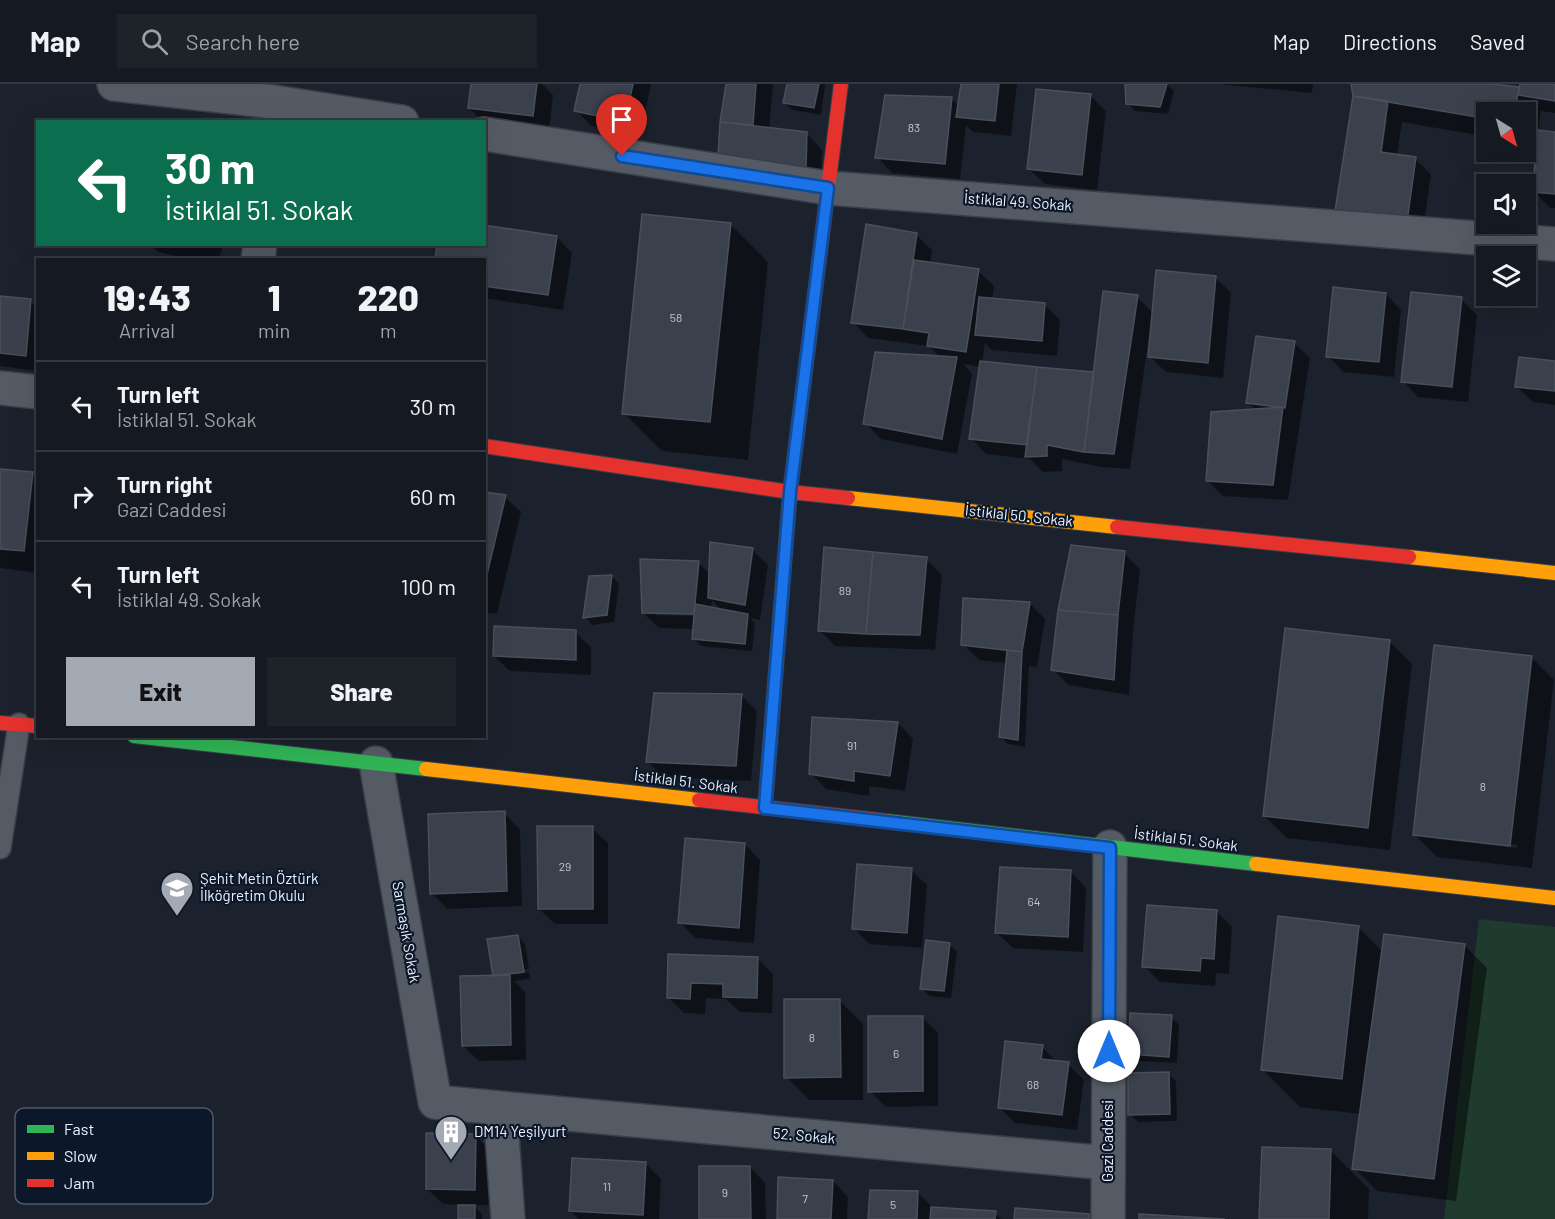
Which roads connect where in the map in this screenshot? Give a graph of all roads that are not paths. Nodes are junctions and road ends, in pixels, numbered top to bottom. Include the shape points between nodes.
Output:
1 (114, 84) edge
2 (841, 84) edge
3 (274, 102) edge
4 (389, 120) edge
5 (486, 134) edge
6 (828, 188) junction
7 (1555, 244) edge
8 (0, 388) edge
9 (36, 392) edge
10 (486, 446) edge
11 (790, 492) junction
12 (1555, 573) edge
13 (19, 724) edge
14 (153, 738) edge
15 (376, 762) junction
16 (765, 808) junction
17 (0, 848) edge
18 (1110, 848) junction
19 (1555, 898) edge
20 (435, 1102) joint
21 (500, 1108) junction
22 (1108, 1163) junction
23 (508, 1219) edge
24 (1108, 1219) edge

1 - 3 street
2 - 6 street
3 - 4 street
5 - 6 street, İstiklal 49. Sokak
6 - 7 street, İstiklal 49. Sokak
6 - 11 street
8 - 9 street
10 - 11 street, İstiklal 50. Sokak
11 - 12 street, İstiklal 50. Sokak
11 - 16 street
13 - 17 lane
14 - 15 street, İstiklal 51. Sokak
15 - 16 street, İstiklal 51. Sokak
15 - 20 street, Sarmaşık Sokak
16 - 18 street, İstiklal 51. Sokak
18 - 19 street, İstiklal 51. Sokak
18 - 22 street, Gazi Caddesi
20 - 21 street, 52. Sokak
21 - 22 street, 52. Sokak
21 - 23 street
22 - 24 street, Gazi Caddesi

